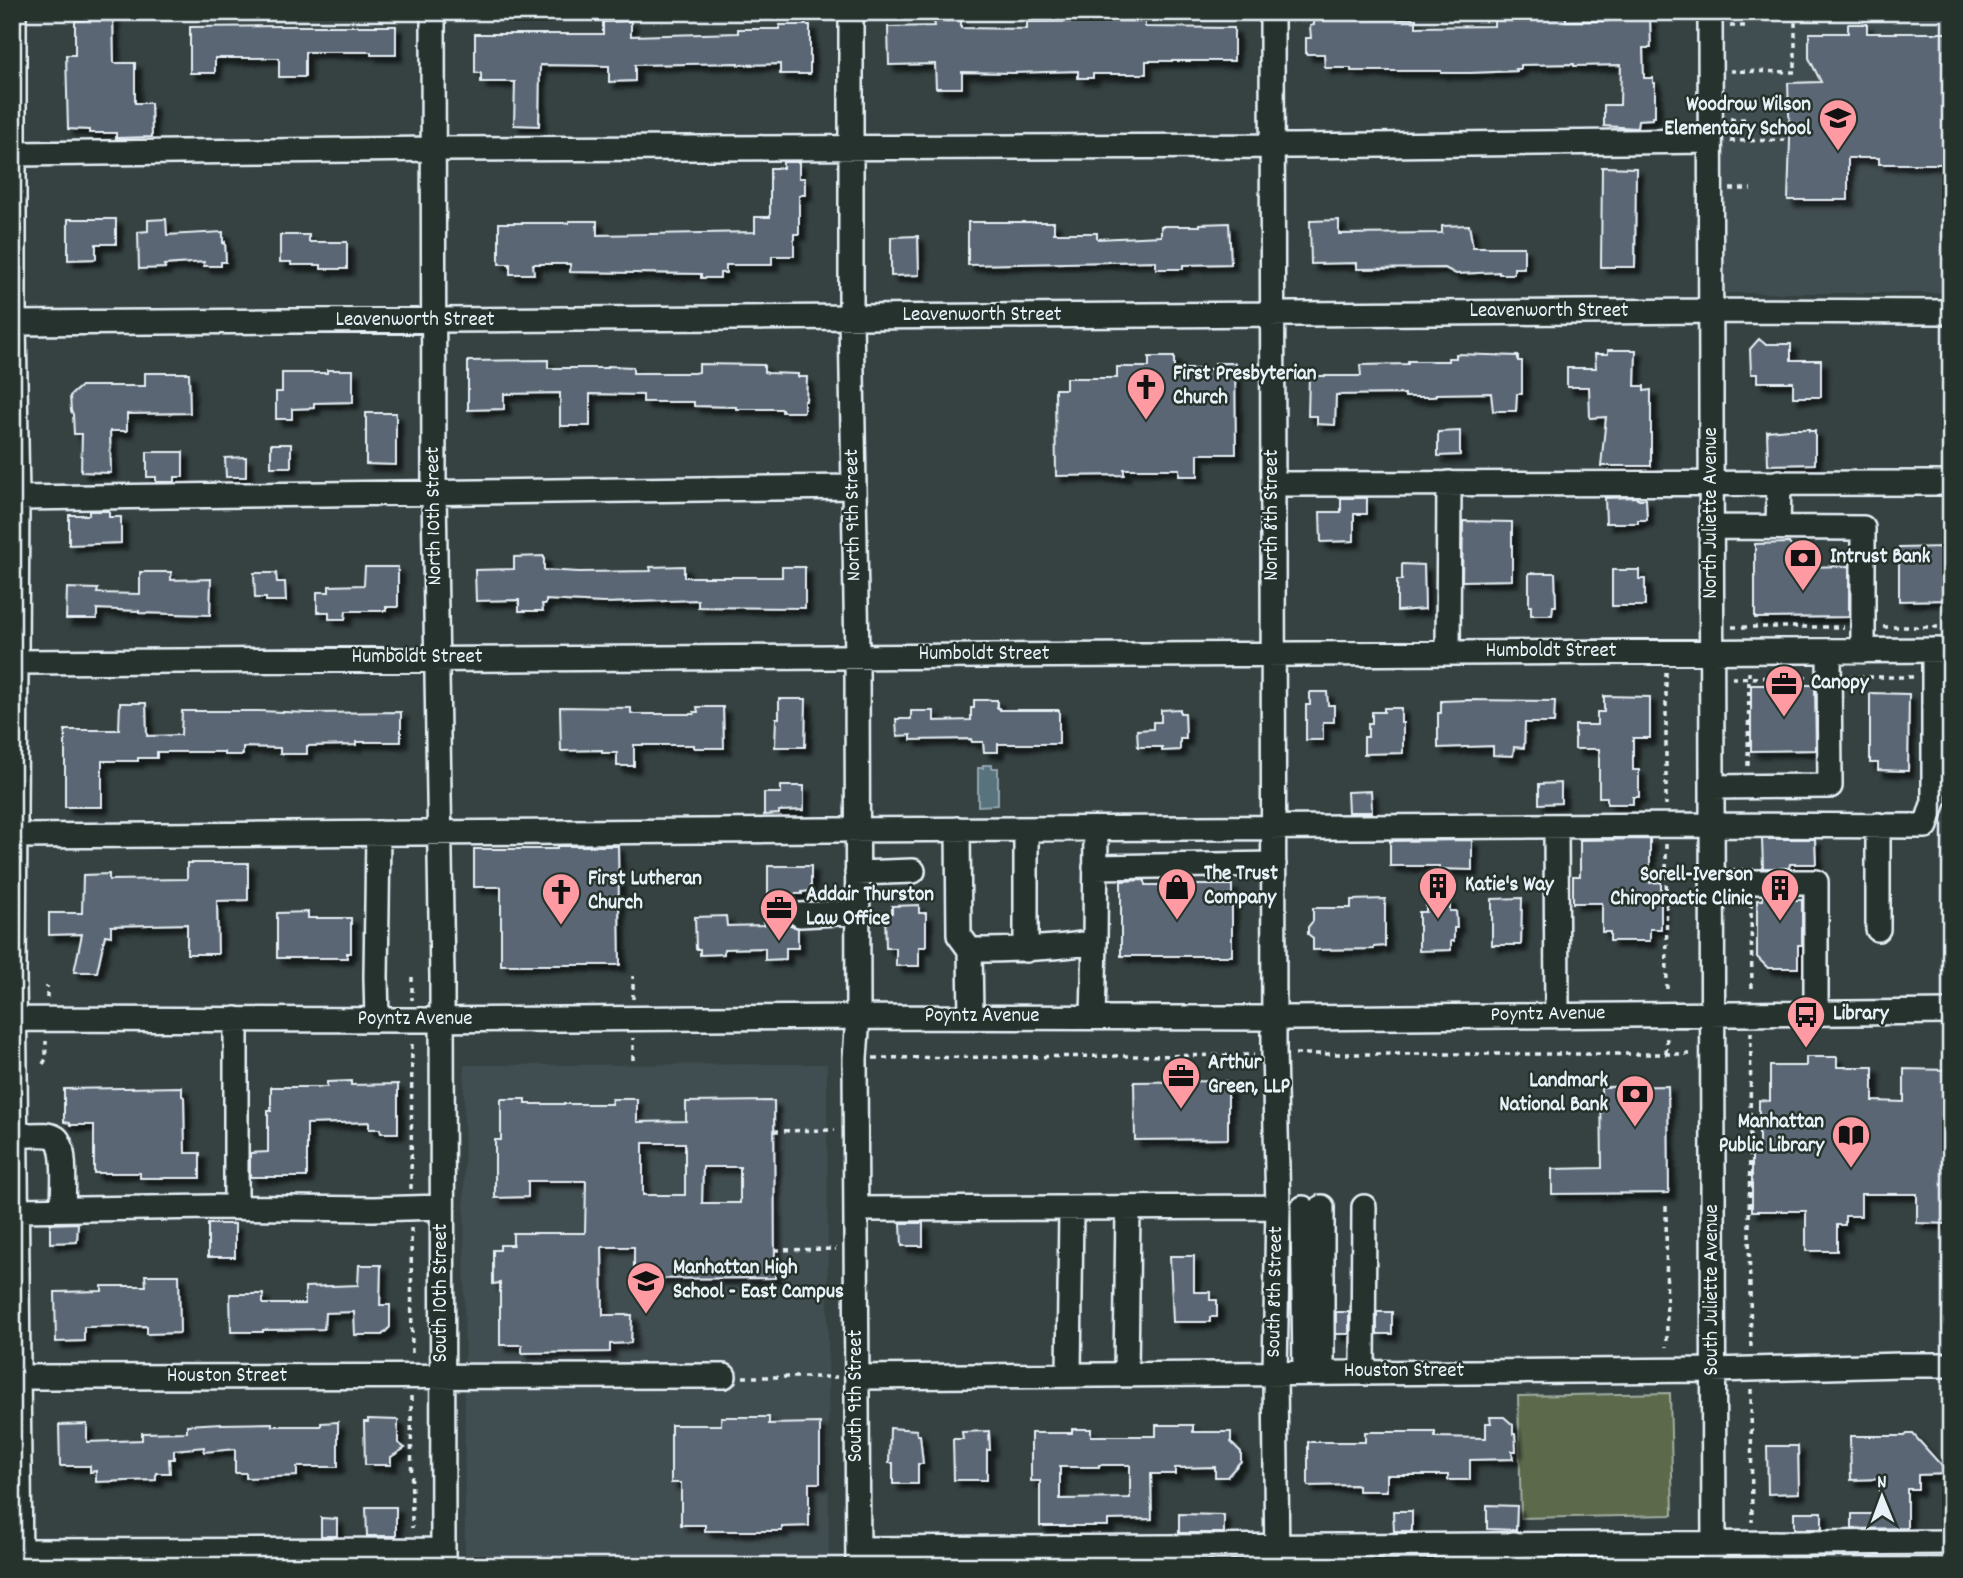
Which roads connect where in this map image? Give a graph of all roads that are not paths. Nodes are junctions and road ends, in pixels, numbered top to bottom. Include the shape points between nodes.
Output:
1 (14, 12) edge
2 (433, 12) edge
3 (851, 12) edge
4 (1272, 12) edge
5 (1710, 12) edge
6 (1710, 141) junction
7 (1272, 146) junction
8 (852, 148) junction
9 (434, 149) junction
10 (14, 154) junction
11 (1711, 311) junction
12 (1951, 312) edge
13 (1272, 314) junction
14 (851, 317) junction
15 (433, 321) junction
16 (13, 323) edge
17 (1712, 482) junction
18 (1779, 482) junction
19 (1449, 483) junction
20 (1951, 483) edge
21 (1273, 484) junction
22 (853, 487) junction
23 (434, 492) junction
24 (18, 498) junction
25 (1712, 527) junction
26 (1778, 527) junction
27 (1942, 650) edge
28 (1712, 651) junction
29 (1829, 651) junction
30 (1863, 651) junction
31 (1448, 653) junction
32 (1273, 654) junction
33 (857, 656) junction
34 (437, 658) junction
35 (16, 662) junction
36 (1713, 787) junction
37 (1713, 825) junction
38 (1878, 825) junction
39 (1556, 826) junction
40 (1274, 828) junction
41 (958, 829) junction
42 (1026, 829) junction
43 (857, 830) junction
44 (1096, 830) junction
45 (439, 832) junction
46 (378, 833) junction
47 (15, 836) junction
48 (1274, 864) junction
49 (1096, 867) junction
50 (913, 871) dead end
51 (858, 873) junction
52 (1713, 881) junction
53 (857, 912) junction
54 (800, 915) dead end
55 (1878, 929) dead end
56 (1095, 942) junction
57 (970, 950) junction
58 (1026, 950) junction
59 (1951, 1012) edge
60 (1816, 1013) junction
61 (1713, 1014) junction
62 (1557, 1015) junction
63 (858, 1017) junction
64 (971, 1017) junction
65 (1093, 1017) junction
66 (1274, 1018) junction
67 (14, 1019) edge
68 (236, 1020) junction
69 (377, 1020) junction
70 (442, 1020) junction
71 (17, 1135) junction
72 (236, 1207) junction
73 (442, 1207) junction
74 (1278, 1207) junction
75 (1317, 1207) dead end
76 (1364, 1207) dead end
77 (1071, 1208) junction
78 (1128, 1208) junction
79 (63, 1209) junction
80 (856, 1209) junction
81 (18, 1210) junction
82 (1951, 1365) edge
83 (1712, 1370) junction
84 (1363, 1372) junction
85 (1275, 1373) junction
86 (1318, 1373) junction
87 (1126, 1374) junction
88 (1069, 1375) junction
89 (441, 1376) junction
90 (16, 1377) edge
91 (724, 1377) road end
92 (857, 1377) junction
93 (1714, 1542) junction
94 (1951, 1542) edge
95 (1513, 1555) edge
96 (18, 1556) edge
97 (1278, 1556) edge
98 (858, 1557) edge
99 (443, 1558) edge
100 (1714, 1566) edge

1 - 10 street
2 - 9 street, North 10th Street
3 - 8 street, North 9th Street
4 - 7 street, North 8th Street
5 - 6 street, North Juliette Avenue
6 - 7 street
6 - 11 street, North Juliette Avenue
7 - 8 street
7 - 13 street, North 8th Street
8 - 9 street
8 - 14 street, North 9th Street
9 - 10 street
9 - 15 street, North 10th Street
10 - 16 street
11 - 12 street, Leavenworth Street
11 - 13 street, Leavenworth Street
11 - 17 street, North Juliette Avenue
13 - 14 street, Leavenworth Street
13 - 21 street, North 8th Street
14 - 15 street, Leavenworth Street
14 - 22 street, North 9th Street
15 - 16 street, Leavenworth Street
15 - 23 street, North 10th Street
16 - 24 street
17 - 18 street
17 - 19 street
17 - 25 street, North Juliette Avenue
18 - 20 street
18 - 26 street
19 - 21 street
19 - 31 street
21 - 32 street, North 8th Street
22 - 23 street
22 - 33 street, North 9th Street
23 - 24 street
23 - 34 street, North 10th Street
24 - 35 street
25 - 26 street
25 - 28 street, North Juliette Avenue
26 - 30 street via 1863,528
27 - 30 street, Humboldt Street
27 - 38 street via 1934,801 1926,826
28 - 29 street, Humboldt Street
28 - 31 street, Humboldt Street
28 - 36 street, North Juliette Avenue
29 - 30 street, Humboldt Street
29 - 36 street via 1830,786
31 - 32 street, Humboldt Street
32 - 33 street, Humboldt Street
32 - 40 street, North 8th Street
33 - 34 street, Humboldt Street
33 - 43 street, North 9th Street
34 - 35 street, Humboldt Street
34 - 45 street, North 10th Street
35 - 47 street
36 - 37 street, North Juliette Avenue
37 - 38 street
37 - 39 street
37 - 52 street, North Juliette Avenue
38 - 55 street
39 - 40 street
39 - 62 street
40 - 44 street
40 - 48 street, North 8th Street
41 - 42 street
41 - 43 street
41 - 57 street via 959,935
42 - 44 street
42 - 58 street
43 - 45 street
43 - 51 street, North 9th Street
44 - 49 street
45 - 46 street
45 - 70 street, North 10th Street
46 - 47 street
46 - 69 street
47 - 67 street
48 - 49 street
48 - 66 street, North 8th Street
49 - 56 street
50 - 51 street
51 - 53 street, North 9th Street
52 - 60 street via 1816,882
52 - 61 street, North Juliette Avenue
53 - 54 street
53 - 63 street, North 9th Street
56 - 58 street
56 - 65 street
57 - 58 street
57 - 64 street
59 - 60 street, Poyntz Avenue
60 - 61 street, Poyntz Avenue
61 - 62 street, Poyntz Avenue
61 - 83 street, South Juliette Avenue
62 - 66 street, Poyntz Avenue
63 - 64 street, Poyntz Avenue
63 - 70 street, Poyntz Avenue
63 - 80 street, South 9th Street
64 - 65 street, Poyntz Avenue
65 - 66 street, Poyntz Avenue
66 - 74 street, South 8th Street
67 - 68 street, Poyntz Avenue
67 - 71 street
68 - 69 street, Poyntz Avenue
68 - 72 street
69 - 70 street, Poyntz Avenue
70 - 73 street, South 10th Street
71 - 79 street via 59,1140
71 - 81 street
72 - 73 street
72 - 79 street
73 - 89 street, South 10th Street
74 - 78 street
74 - 85 street, South 8th Street
75 - 86 street
76 - 84 street
77 - 78 street
77 - 80 street
77 - 88 street
78 - 87 street
79 - 81 street
80 - 92 street, South 9th Street
81 - 90 street
82 - 83 street, Houston Street
83 - 84 street, Houston Street
83 - 93 street, South Juliette Avenue
84 - 86 street, Houston Street
85 - 86 street, Houston Street
85 - 87 street, Houston Street
85 - 97 street, South 8th Street
87 - 88 street, Houston Street
88 - 92 street, Houston Street
89 - 90 street, Houston Street
89 - 91 street, Houston Street
89 - 99 street, South 10th Street
90 - 96 street
92 - 98 street, South 9th Street
93 - 94 street
93 - 95 street
93 - 100 street, South Juliette Avenue
95 - 97 street
96 - 99 street via 412,1550
97 - 98 street

